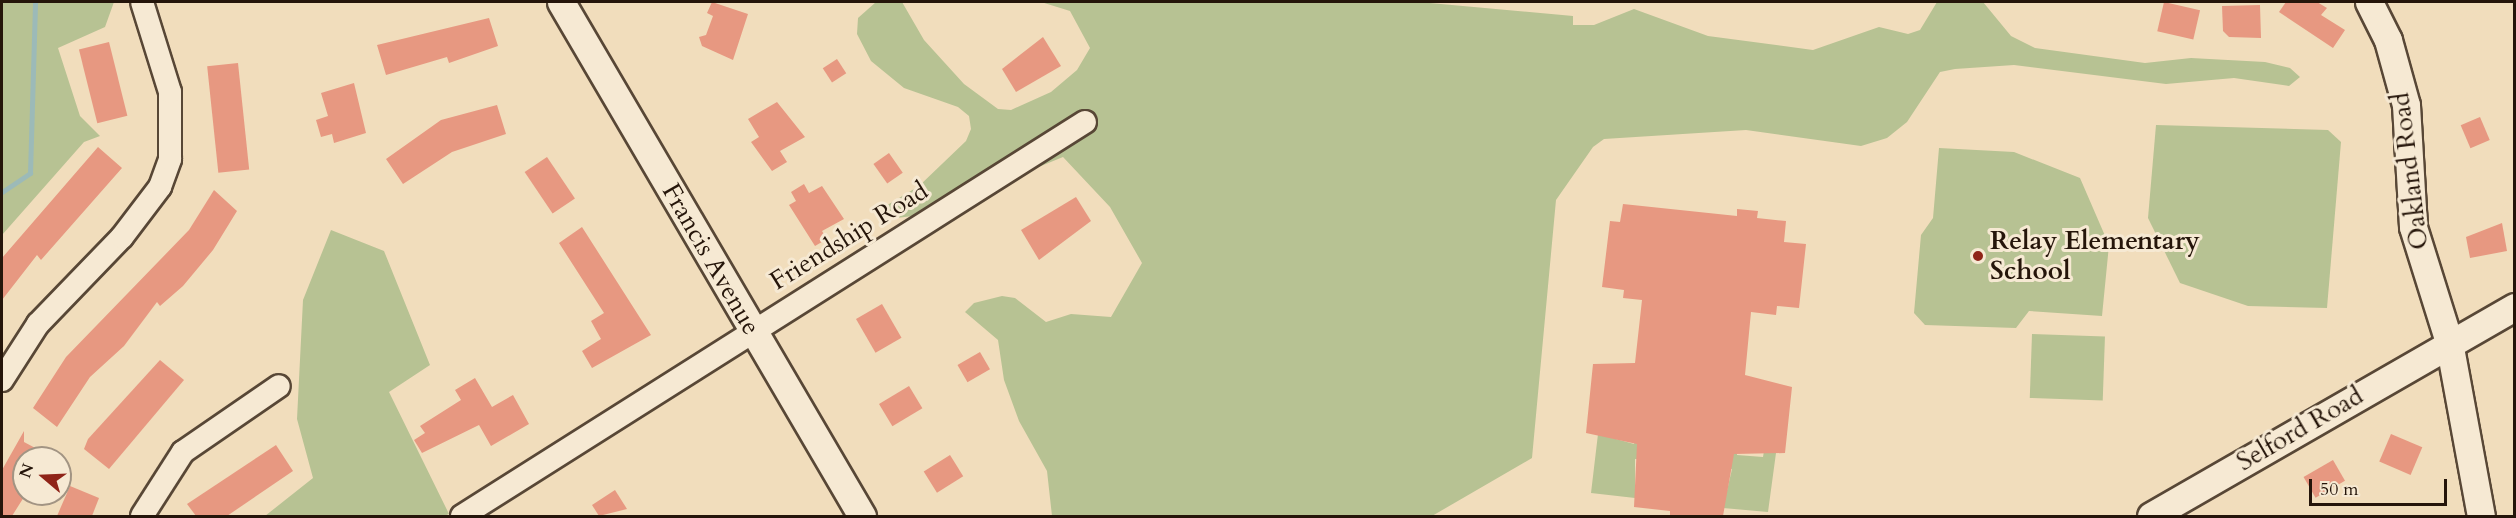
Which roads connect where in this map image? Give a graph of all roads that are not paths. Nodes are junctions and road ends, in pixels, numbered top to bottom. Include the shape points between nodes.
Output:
1 (142, 2) edge
2 (561, 2) edge
3 (2369, 2) edge
4 (1085, 122) dead end
5 (2514, 307) edge
6 (752, 330) junction
7 (2449, 342) junction
8 (2, 380) edge
9 (279, 386) dead end
10 (142, 516) edge
11 (462, 516) edge
12 (862, 516) edge
13 (2151, 516) edge
14 (2481, 516) edge

1 - 8 street via 170,92 172,139 160,187 123,237 38,324
2 - 6 street, Francis Avenue
3 - 7 street, Oakland Road via 2388,40 2406,105 2413,227
4 - 6 street, Friendship Road
5 - 7 street, Selford Road
6 - 11 street, Friendship Road
6 - 12 street, Francis Avenue
7 - 13 street, Selford Road
7 - 14 street, Oakland Road
9 - 10 street via 183,452

